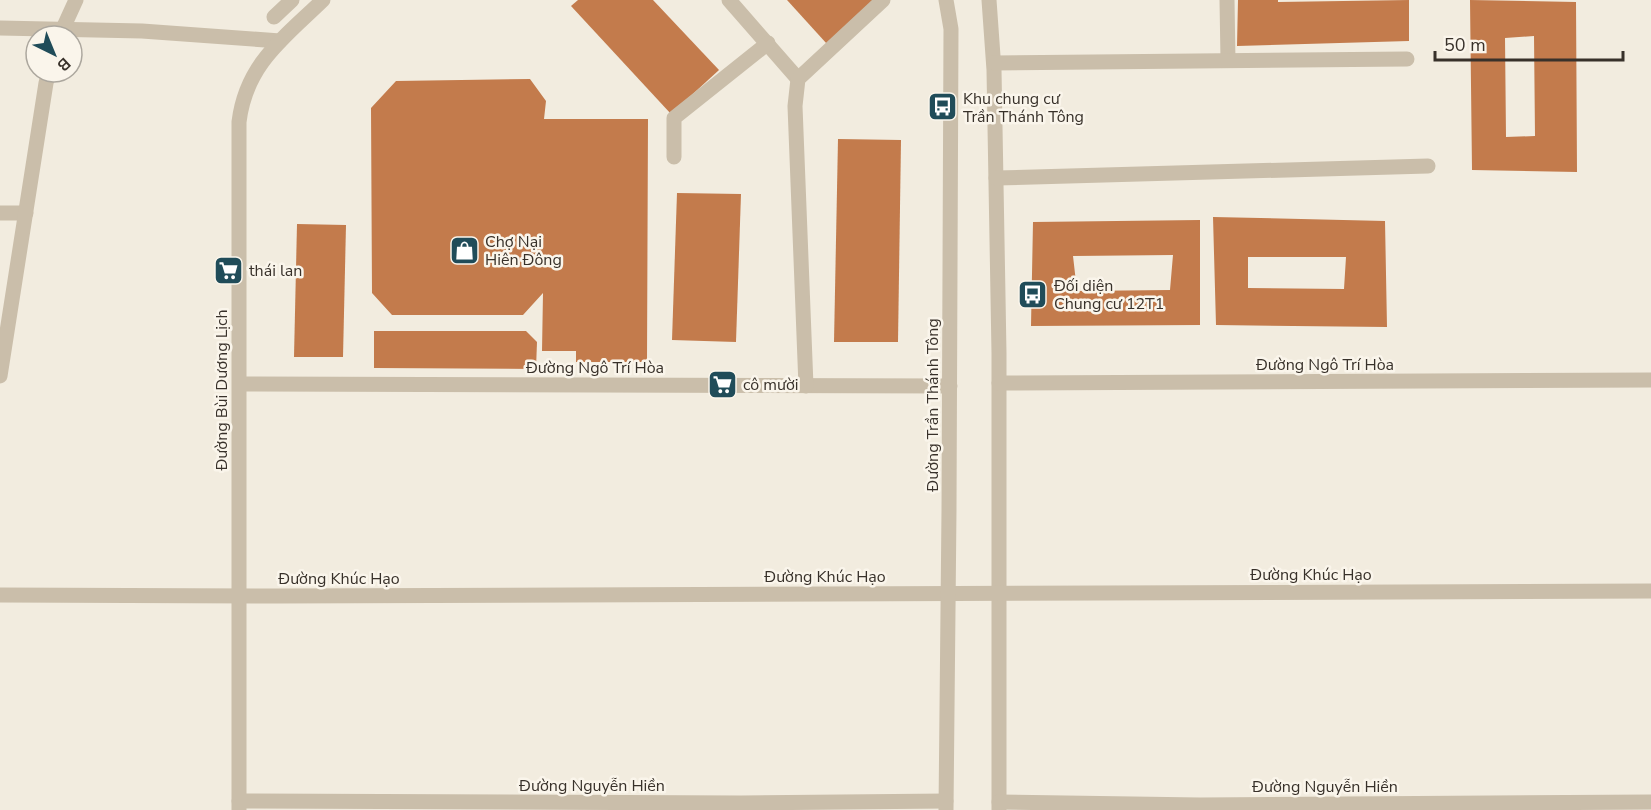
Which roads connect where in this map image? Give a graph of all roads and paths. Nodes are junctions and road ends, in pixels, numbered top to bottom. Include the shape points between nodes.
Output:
1 (76, 0) edge
2 (292, 0) edge
3 (323, 0) edge
4 (729, 0) edge
5 (882, 0) edge
6 (946, 0) edge
7 (989, 0) edge
8 (1227, 0) edge
9 (274, 17) dead end
10 (65, 24) edge
11 (0, 28) edge
12 (24, 30) edge
13 (84, 32) edge
14 (280, 41) junction
15 (768, 43) junction
16 (1407, 59) dead end
17 (1228, 60) junction
18 (993, 63) junction
19 (798, 79) junction
20 (47, 84) edge
21 (674, 157) dead end
22 (1428, 166) dead end
23 (996, 178) junction
24 (0, 213) edge
25 (26, 213) junction
26 (0, 376) edge
27 (1651, 381) edge
28 (999, 383) junction
29 (240, 384) junction
30 (806, 386) junction
31 (950, 387) junction
32 (1651, 591) edge
33 (949, 594) junction
34 (998, 594) junction
35 (0, 595) edge
36 (240, 596) junction
37 (1651, 802) edge
38 (239, 806) edge
39 (946, 806) edge
40 (999, 806) edge
41 (741, 807) edge
42 (1200, 807) edge

1 - 10 street
2 - 9 street
3 - 14 street, Đường Bùi Dương Lịch
4 - 15 street
5 - 19 street
6 - 31 street, Đường Trần Thánh Tông via 951,29
7 - 18 street
8 - 17 street
11 - 12 street
13 - 14 street via 142,31
14 - 29 street, Đường Bùi Dương Lịch via 250,81 239,122
15 - 19 street
15 - 21 street via 674,117
16 - 17 street
17 - 18 street
18 - 23 street
19 - 30 street via 795,106
20 - 25 street
22 - 23 street
23 - 28 street
24 - 25 street
25 - 26 street
27 - 28 street, Đường Ngô Trí Hòa
28 - 34 street
29 - 30 street, Đường Ngô Trí Hòa
29 - 36 street, Đường Bùi Dương Lịch
30 - 31 street, Đường Ngô Trí Hòa
31 - 33 street, Đường Trần Thánh Tông
32 - 34 street, Đường Khúc Hạo
33 - 34 street, Đường Khúc Hạo
33 - 36 street, Đường Khúc Hạo
33 - 39 street, Đường Trần Thánh Tông
34 - 40 street
35 - 36 street, Đường Khúc Hạo
36 - 38 street, Đường Bùi Dương Lịch
37 - 42 street, Đường Nguyễn Hiền
38 - 41 street, Đường Nguyễn Hiền
39 - 41 street, Đường Nguyễn Hiền
40 - 42 street, Đường Nguyễn Hiền

